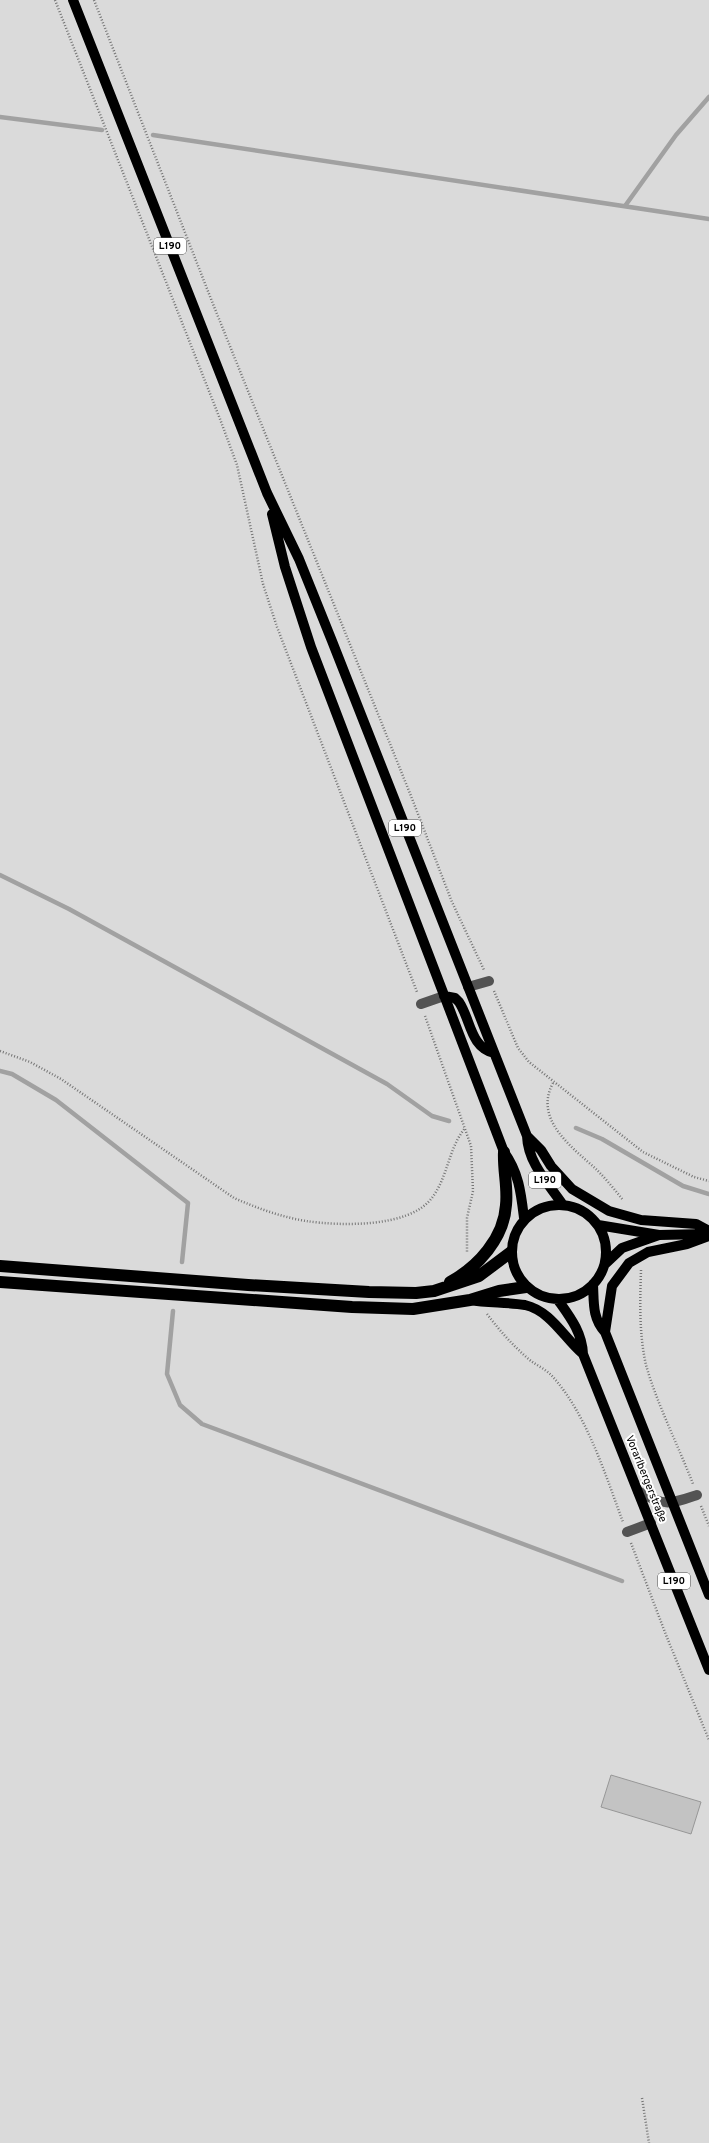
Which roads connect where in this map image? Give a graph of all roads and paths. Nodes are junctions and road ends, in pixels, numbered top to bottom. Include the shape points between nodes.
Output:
1 (55, 0) edge
2 (73, 0) edge
3 (94, 0) edge
4 (267, 493) junction
5 (489, 981) junction
6 (468, 987) junction
7 (444, 996) junction
8 (421, 1004) junction
9 (0, 1051) edge
10 (494, 1053) junction
11 (553, 1082) junction
12 (466, 1128) junction
13 (527, 1136) junction
14 (504, 1152) junction
15 (709, 1181) edge
16 (623, 1200) dead end
17 (563, 1204) junction
18 (524, 1218) junction
19 (598, 1225) junction
20 (709, 1234) edge
21 (659, 1235) junction
22 (511, 1252) junction
23 (467, 1253) dead end
24 (605, 1264) junction
25 (0, 1266) edge
26 (641, 1266) dead end
27 (0, 1282) edge
28 (593, 1284) junction
29 (526, 1287) junction
30 (434, 1291) junction
31 (470, 1300) junction
32 (558, 1300) junction
33 (485, 1310) dead end
34 (605, 1332) junction
35 (583, 1354) junction
36 (638, 1491) junction
37 (697, 1495) junction
38 (673, 1503) junction
39 (650, 1523) junction
40 (709, 1526) edge
41 (626, 1532) junction
42 (709, 1595) edge
43 (709, 1670) edge
44 (709, 1740) edge
45 (642, 2098) dead end
46 (649, 2143) edge

1 - 8 path via 237,465 263,584 277,627
2 - 4 main road, L190
3 - 5 path via 452,902
4 - 6 main road, L190 via 305,574
4 - 7 main road, L190 via 285,567 311,648
5 - 6 lane
5 - 11 path via 518,1048 529,1062
6 - 10 main road, L190
7 - 8 lane
7 - 10 main road via 455,998 459,1002 475,1040 482,1048
7 - 14 main road, L190
8 - 12 path
9 - 12 path via 30,1062 61,1079 234,1198 261,1209 306,1221 378,1222 404,1216 420,1208 430,1201 438,1190 446,1176 457,1138
10 - 13 main road, L190
11 - 15 path via 643,1152 694,1177
11 - 16 path via 549,1090 548,1109 557,1131
12 - 23 path via 473,1164
13 - 17 main road, L190 via 530,1154 536,1167
13 - 20 main road via 572,1189 609,1211 641,1220 696,1224
14 - 18 main road, L190 via 513,1165 521,1192
14 - 30 highway via 506,1204 499,1235 467,1270
17 - 18 main road via 534,1210
17 - 19 main road via 589,1215
18 - 22 main road via 513,1237
19 - 21 main road
19 - 24 main road via 606,1244
20 - 21 main road
20 - 34 main road via 687,1244 648,1252 629,1263 612,1286
21 - 24 main road via 622,1248
22 - 29 main road via 518,1277
22 - 30 highway via 479,1276
24 - 28 main road
25 - 30 highway via 306,1289 416,1293
26 - 37 path via 640,1303 646,1364
27 - 31 highway via 352,1307 413,1309
28 - 32 main road via 576,1297
28 - 34 main road, Vorarlbergerstraße / L190 via 594,1314
29 - 31 highway via 499,1291
29 - 32 main road via 546,1298
31 - 35 main road via 490,1304 525,1305 535,1309 567,1335
32 - 35 main road, Vorarlbergerstraße / L190 via 579,1332
33 - 41 path via 502,1334 531,1361 551,1375 575,1407 604,1470
34 - 38 main road, Vorarlbergerstraße / L190
35 - 36 main road, Vorarlbergerstraße / L190
36 - 38 lane via 655,1502
36 - 39 main road, Vorarlbergerstraße / L190
37 - 38 lane
37 - 40 path
38 - 42 main road, Vorarlbergerstraße / L190
39 - 41 lane
39 - 43 main road, Vorarlbergerstraße / L190
41 - 44 path
45 - 46 path

